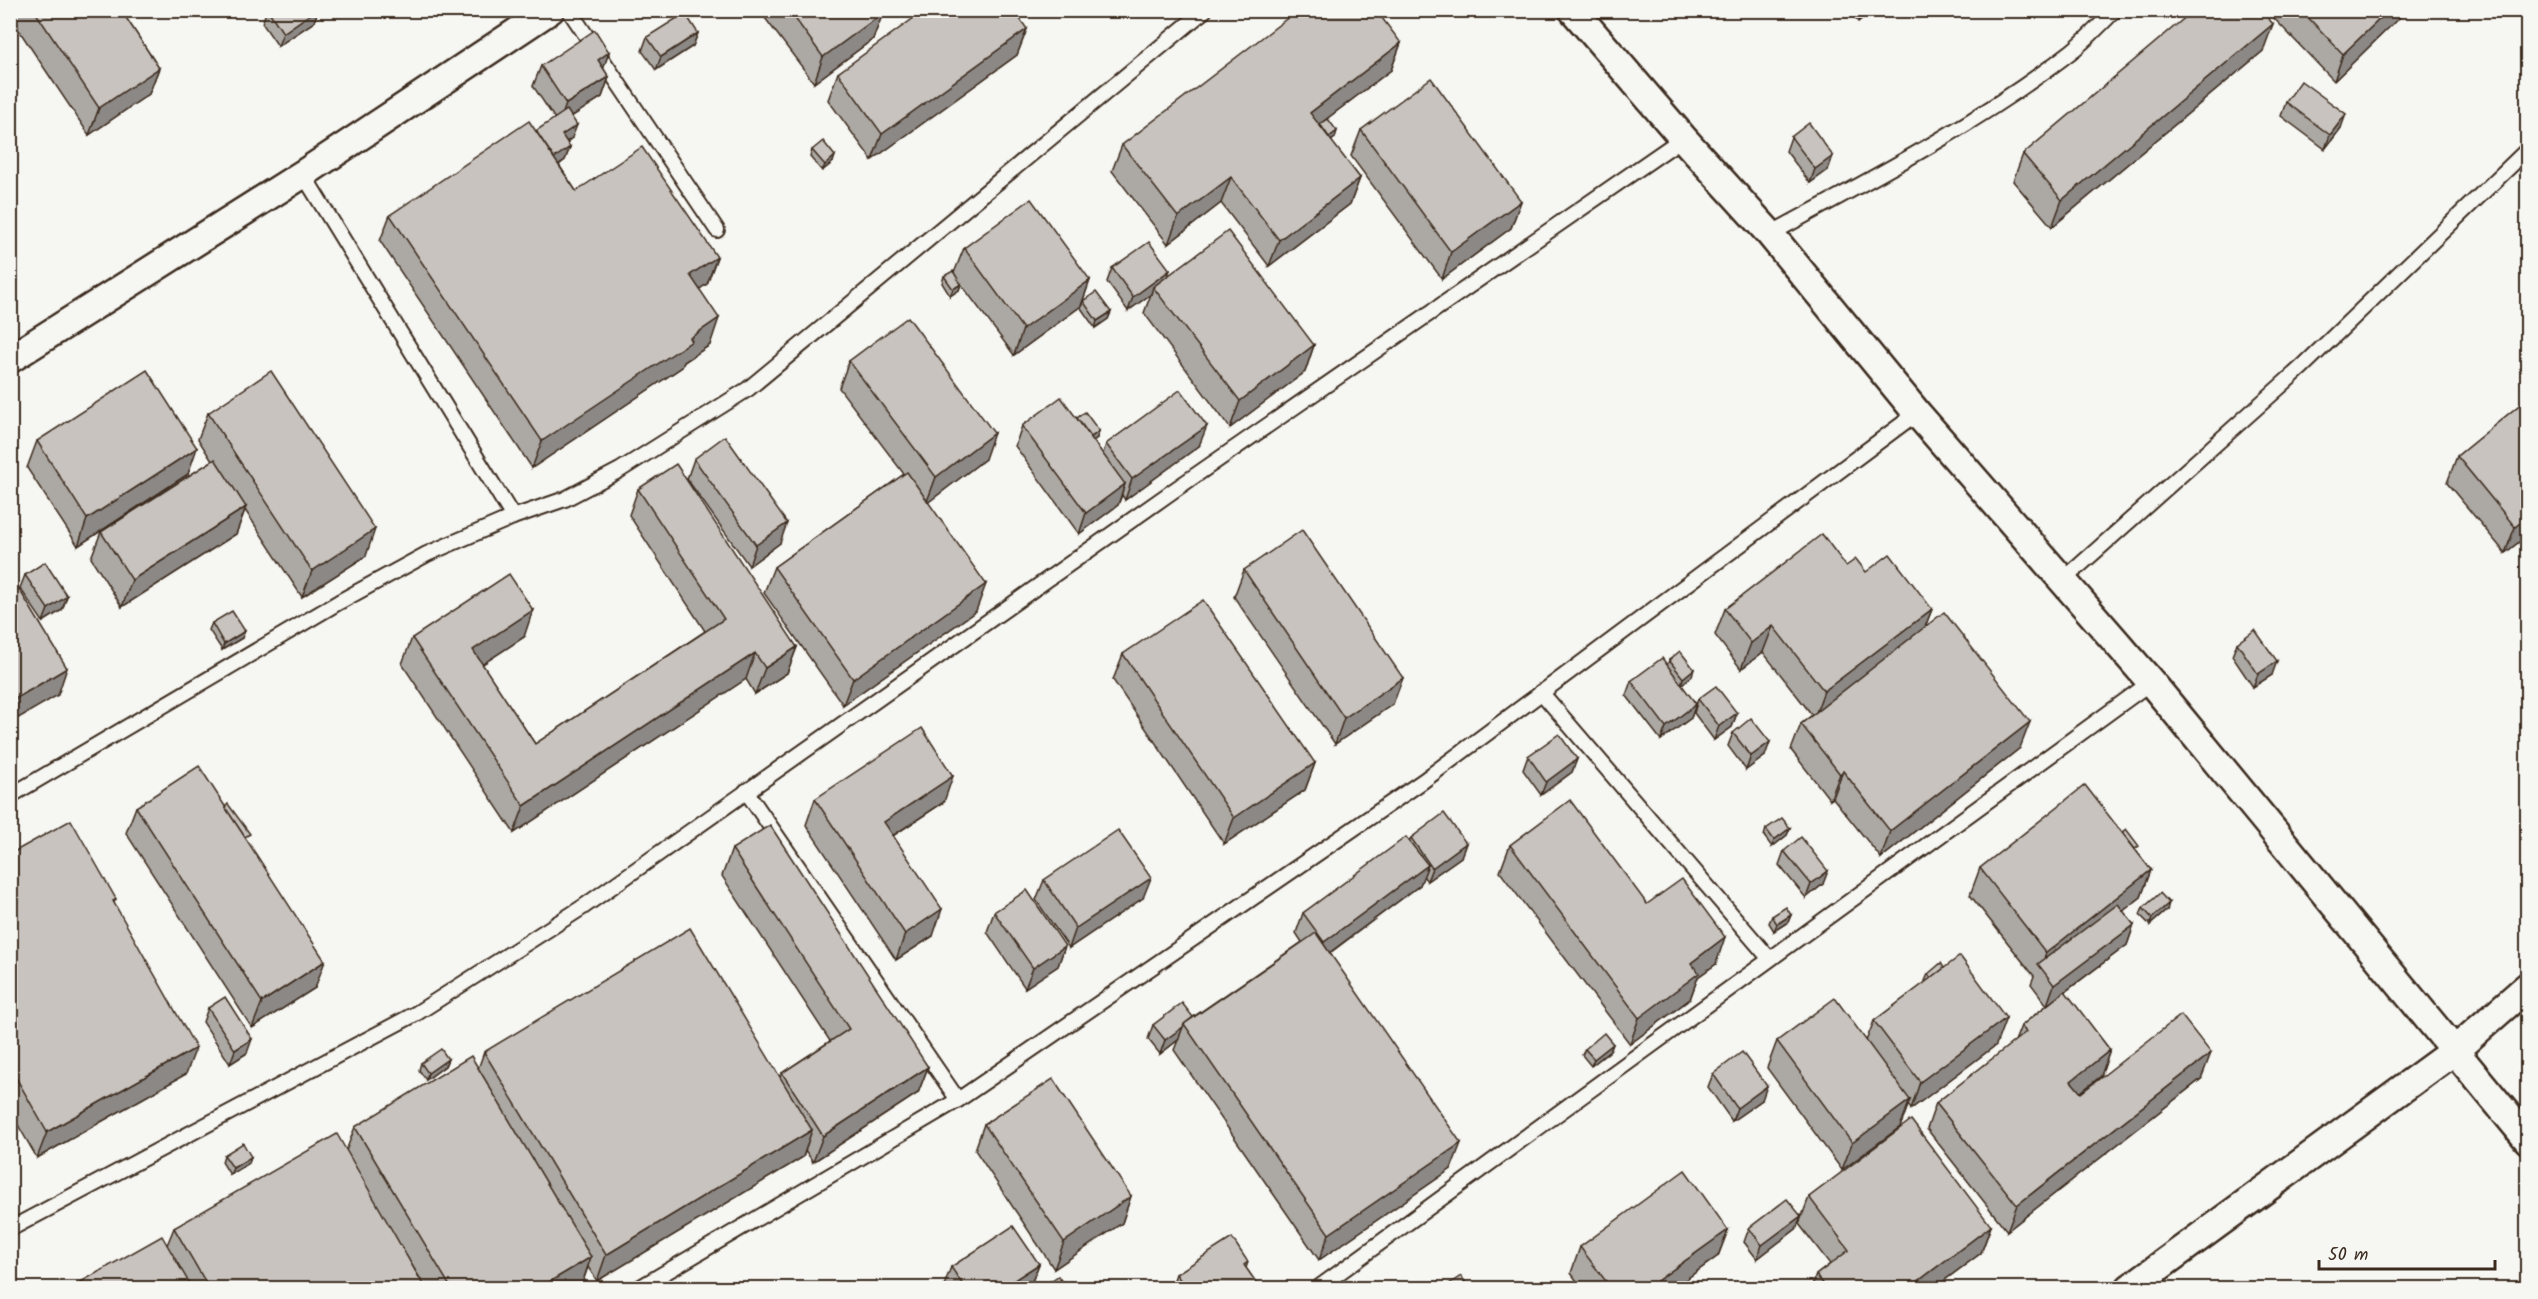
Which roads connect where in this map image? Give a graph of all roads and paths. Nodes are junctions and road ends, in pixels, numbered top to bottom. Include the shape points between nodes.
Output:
1 (550, 10) edge
2 (568, 10) edge
3 (1205, 10) edge
4 (1573, 10) edge
5 (2115, 10) edge
6 (1683, 138) junction
7 (2528, 149) edge
8 (303, 174) junction
9 (717, 230) dead end
10 (1770, 234) junction
11 (10, 359) edge
12 (1917, 413) junction
13 (513, 517) junction
14 (2061, 582) junction
15 (2151, 682) junction
16 (1541, 692) junction
17 (746, 791) junction
18 (10, 796) edge
19 (1769, 958) junction
20 (2528, 986) edge
21 (2454, 1051) junction
22 (958, 1100) junction
23 (2528, 1140) edge
24 (10, 1229) edge
25 (639, 1288) edge
26 (1318, 1288) edge
27 (2130, 1288) edge

1 - 8 street
2 - 9 lane
3 - 13 lane via 748,389 620,470 565,499
4 - 6 street
5 - 10 lane via 2073,50 2022,86 1903,161
6 - 10 street
6 - 17 lane
7 - 14 lane via 2302,367
8 - 11 street
8 - 13 lane
10 - 12 street
12 - 14 street
12 - 16 lane
13 - 18 lane via 427,554 339,602
14 - 15 street
15 - 19 lane
15 - 21 street
16 - 19 lane
16 - 22 lane via 1423,781
17 - 22 lane
17 - 24 lane via 583,907 417,1013
19 - 26 lane
20 - 21 street
21 - 23 street
21 - 27 street
22 - 25 lane

